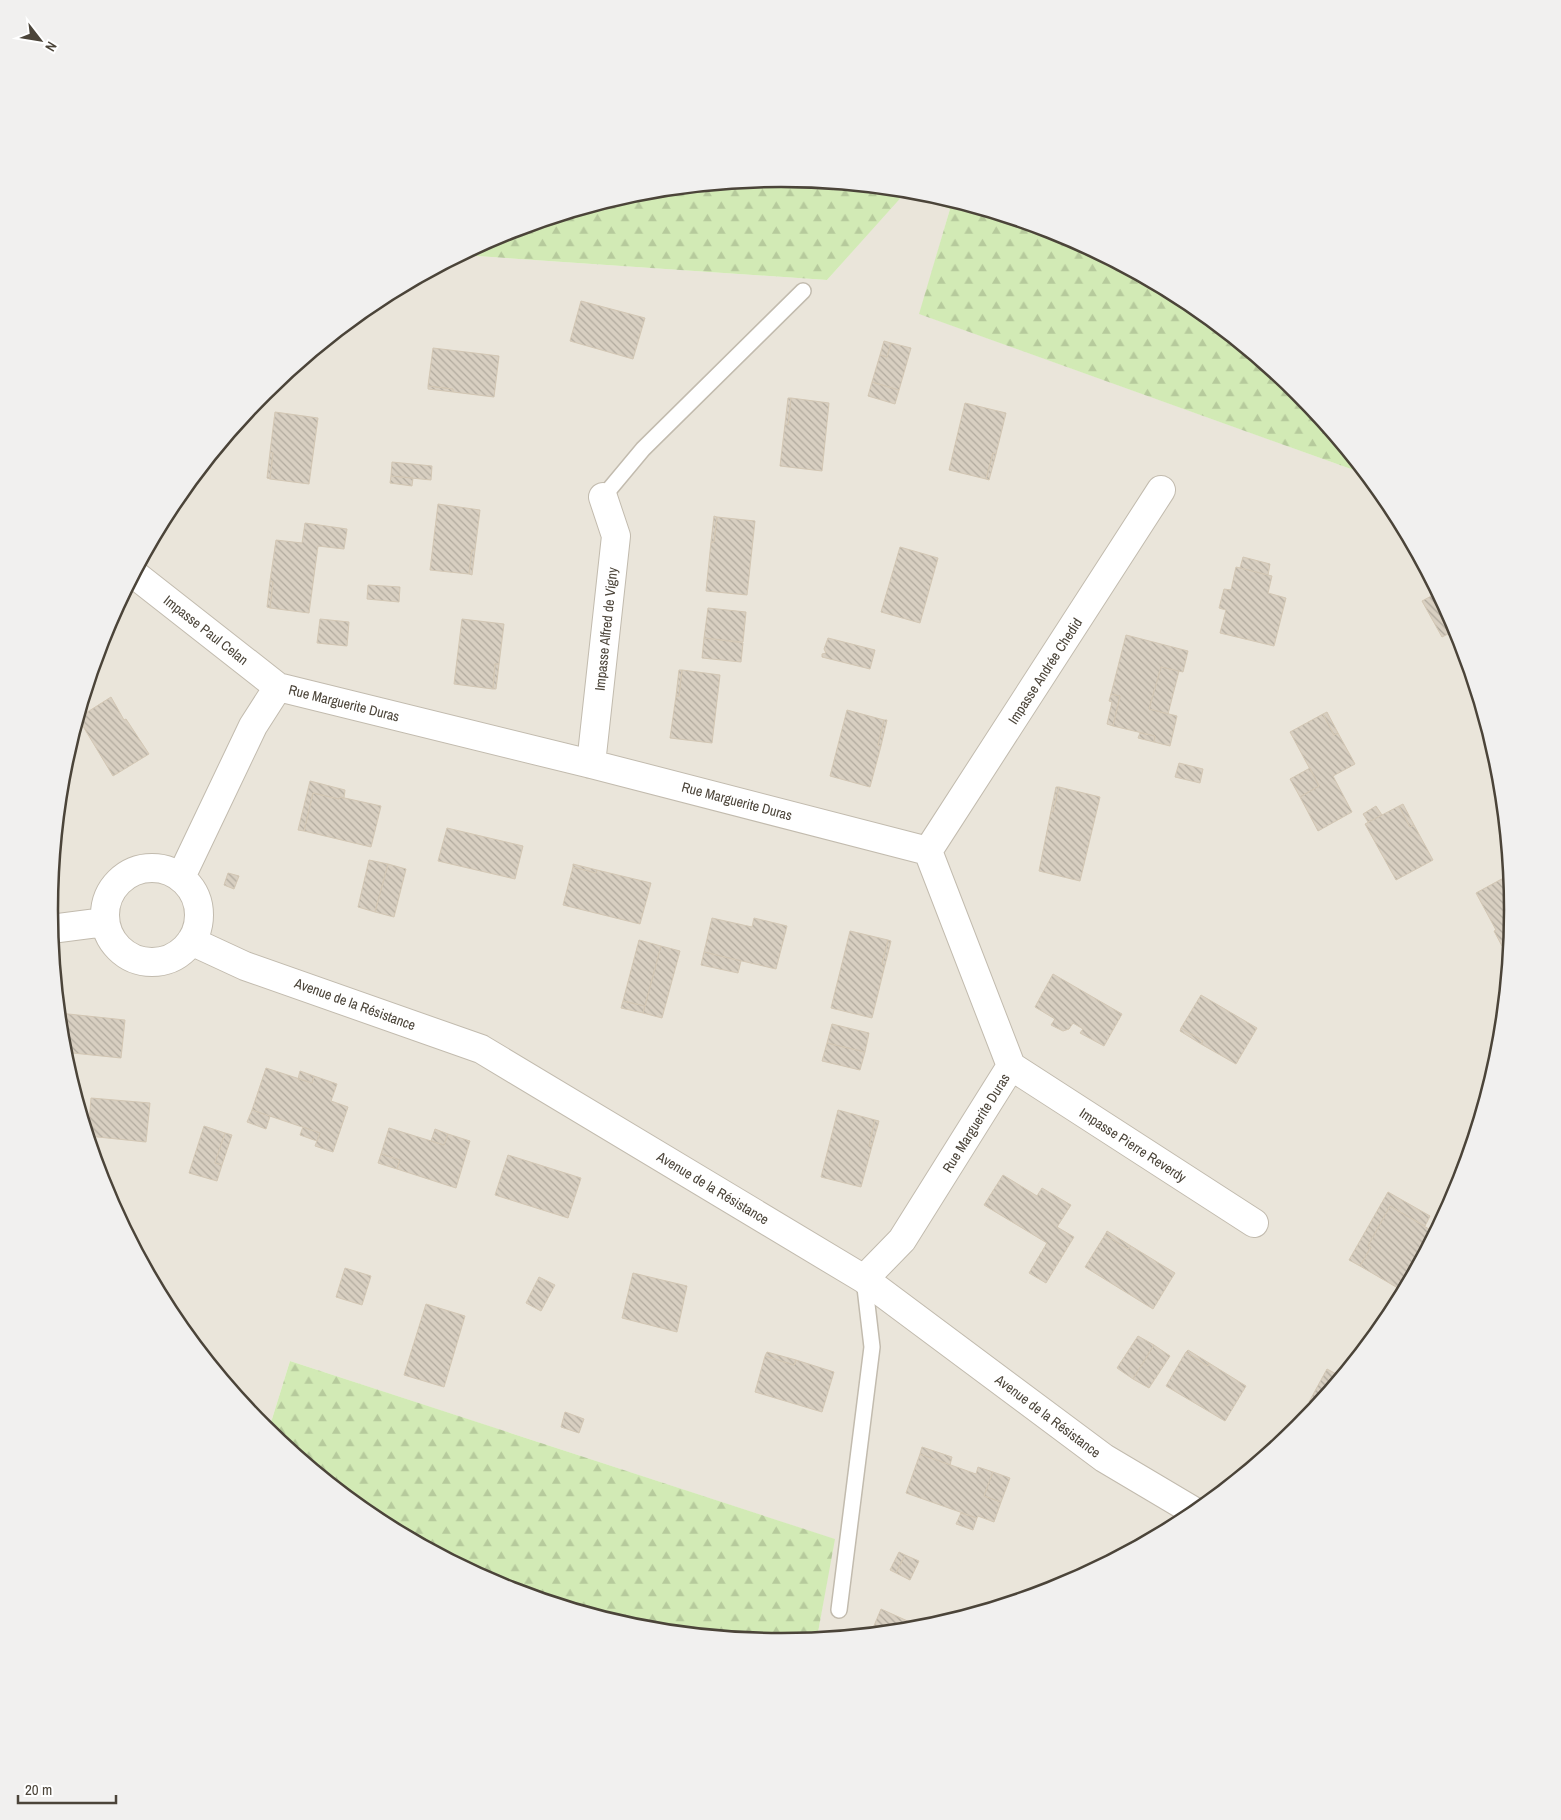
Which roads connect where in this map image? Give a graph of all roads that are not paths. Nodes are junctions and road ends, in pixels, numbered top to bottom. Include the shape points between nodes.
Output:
1 (803, 292) dead end
2 (1161, 490) dead end
3 (603, 497) joint
4 (139, 578) edge
5 (278, 686) junction
6 (591, 764) junction
7 (928, 851) junction
8 (181, 877) junction
9 (105, 922) junction
10 (58, 928) edge
11 (191, 940) junction
12 (1011, 1066) junction
13 (1254, 1223) dead end
14 (864, 1278) junction
15 (1185, 1509) edge
16 (839, 1610) dead end

1 - 3 lane via 643,449
2 - 7 street, Impasse Andrée Chedid
3 - 6 street, Impasse Alfred de Vigny via 616,536
4 - 5 street, Impasse Paul Celan
5 - 6 street, Rue Marguerite Duras
5 - 8 street, Rue Marguerite Duras via 253,726
6 - 7 street, Rue Marguerite Duras
7 - 12 street, Rue Marguerite Duras
8 - 9 street via 155,867 140,868 128,874 109,894
8 - 11 street via 197,900 197,928
9 - 10 street
9 - 11 street via 117,947 141,961 156,962 169,958 182,951
11 - 14 street, Avenue de la Résistance via 245,966 481,1049
12 - 13 street, Impasse Pierre Reverdy
12 - 14 street, Rue Marguerite Duras via 902,1240
14 - 15 street, Avenue de la Résistance via 1104,1458
14 - 16 lane via 872,1347

